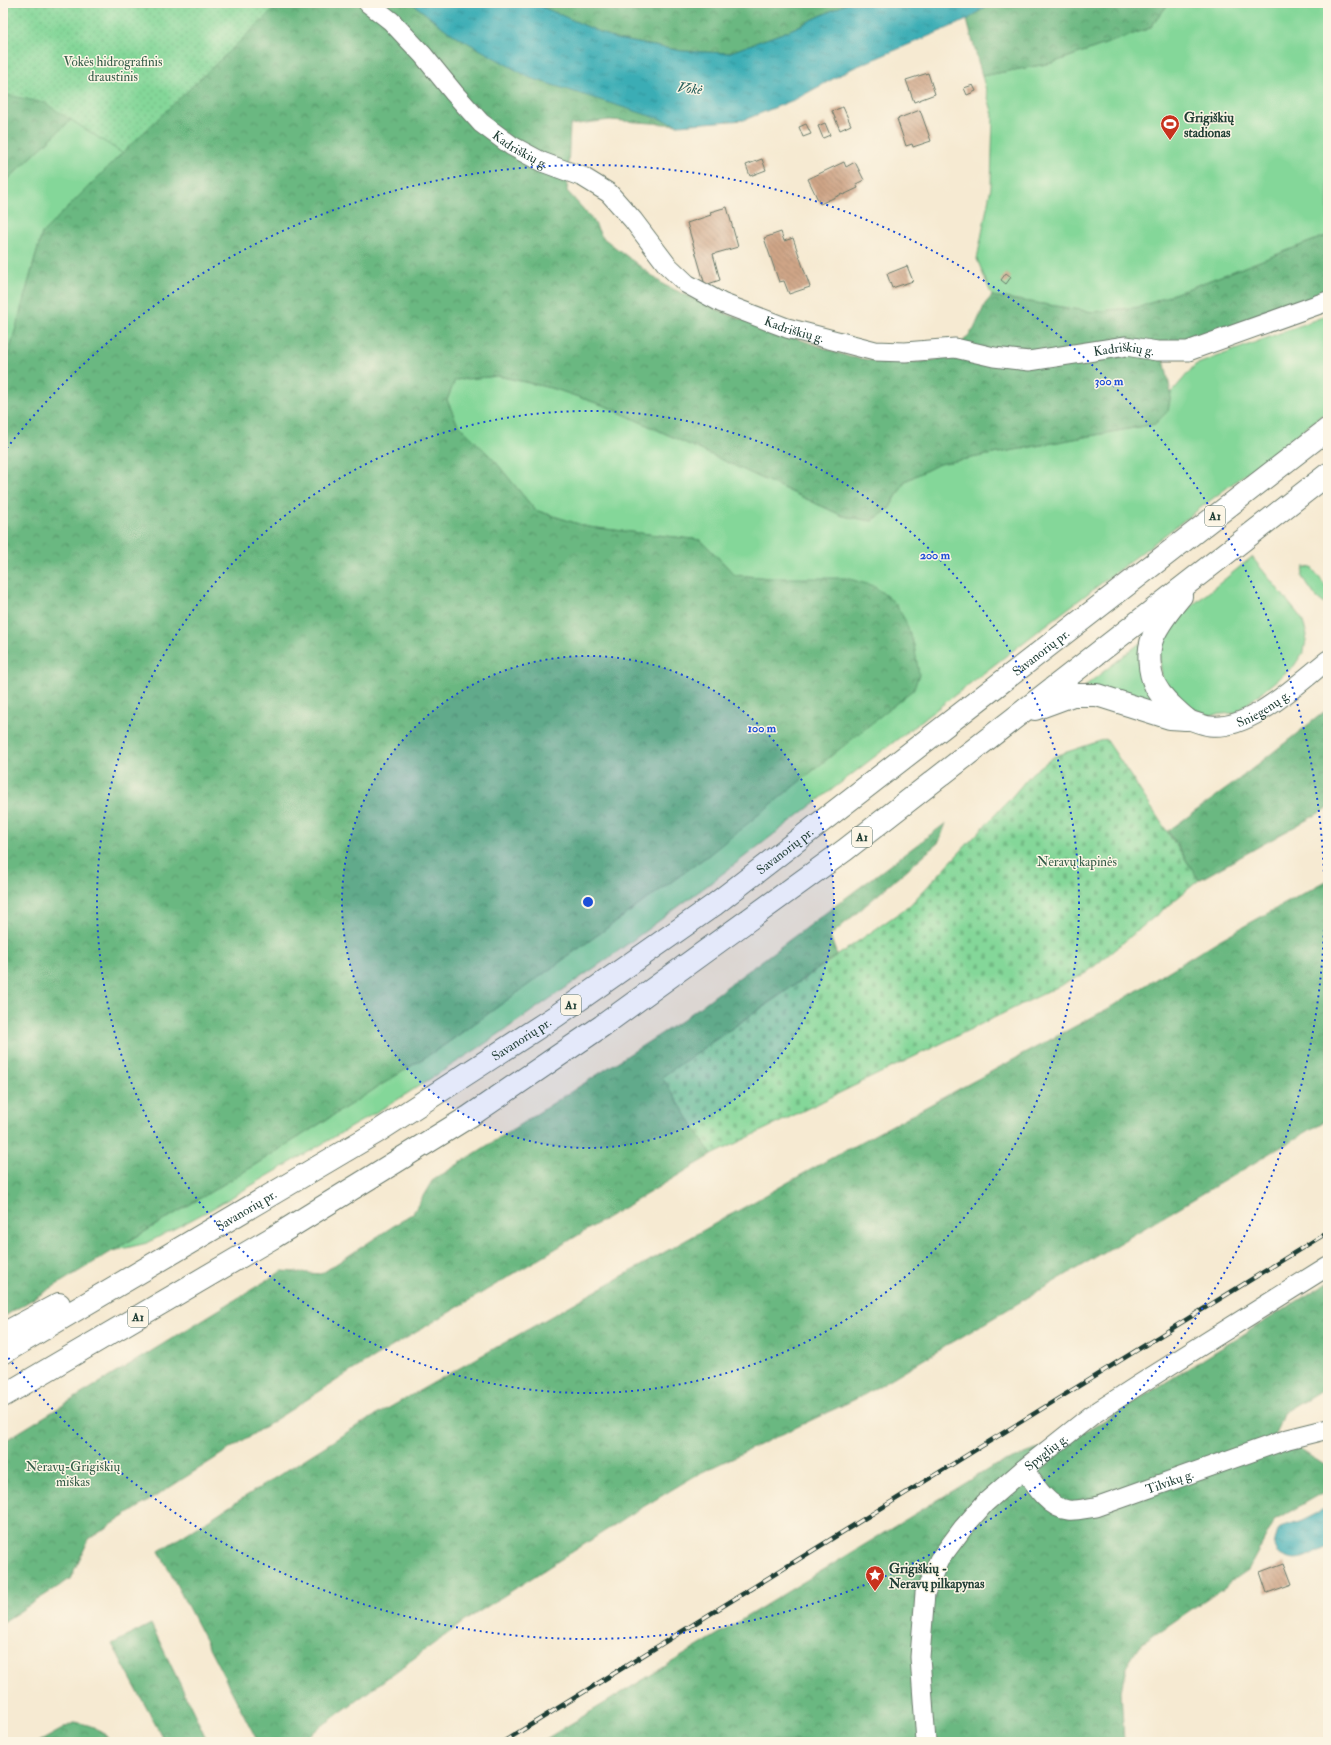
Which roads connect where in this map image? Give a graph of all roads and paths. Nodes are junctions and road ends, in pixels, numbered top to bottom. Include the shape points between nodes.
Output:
1 (368, 3) edge
2 (1328, 301) edge
3 (1328, 429) edge
4 (1328, 474) edge
5 (1204, 570) junction
6 (1328, 660) edge
7 (1014, 717) junction
8 (1186, 719) junction
9 (377, 1132) junction
10 (1328, 1266) edge
11 (3, 1334) edge
12 (3, 1353) edge
13 (3, 1396) edge
14 (1328, 1429) edge
15 (1024, 1468) junction
16 (926, 1742) edge

1 - 2 street, Kadriškių g. via 391,21 423,54 481,123 512,146 542,162 583,176 609,194 633,220 666,265 687,284 722,303 787,328 875,351 906,352 954,348 994,357 1030,361 1126,346 1157,351 1188,351
3 - 9 highway, Savanorių pr. / A1 via 714,905 556,1016
4 - 5 highway, A1
5 - 7 highway, A1
5 - 8 highway via 1174,604 1152,638 1150,654 1150,672 1156,686 1168,703
6 - 8 street, Sniegenų g. via 1254,716 1235,724 1210,726
7 - 8 highway via 1073,695 1097,695 1170,718
7 - 13 highway, A1 via 845,850 602,1026 470,1116 274,1237
9 - 11 highway
9 - 12 highway, Savanorių pr. / A1
10 - 15 street, Spyglių g. via 1092,1415
14 - 15 street, Tilvikų g. via 1288,1439 1096,1508 1067,1510 1051,1502 1036,1487
15 - 16 street, Spyglių g. via 985,1503 963,1528 939,1560 925,1593 920,1657

